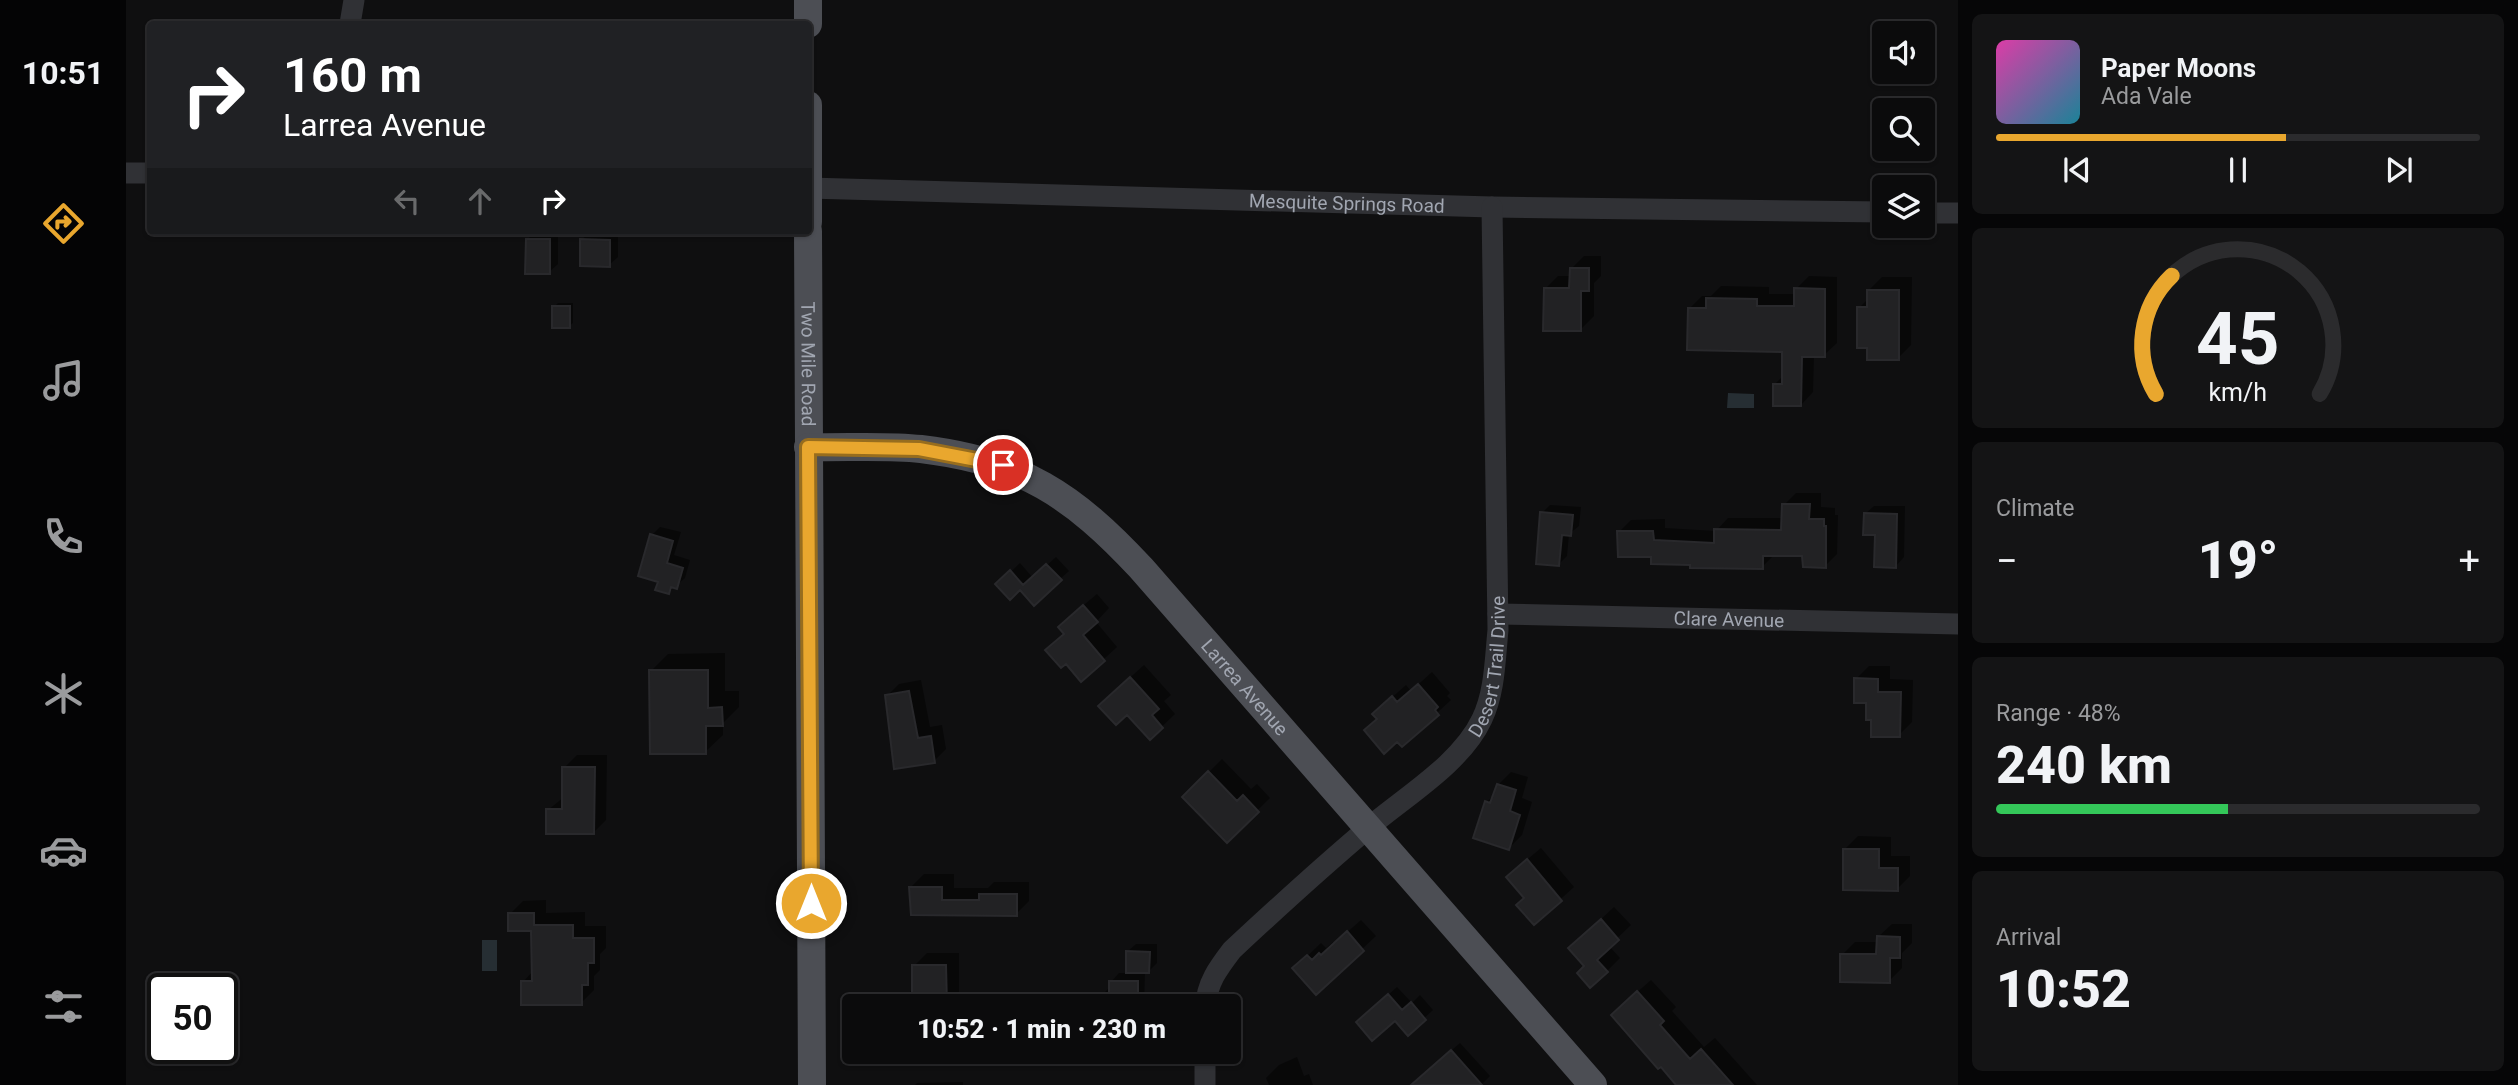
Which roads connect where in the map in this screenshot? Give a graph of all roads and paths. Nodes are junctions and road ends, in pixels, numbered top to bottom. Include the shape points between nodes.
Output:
1 (354, 0) edge
2 (808, 0) edge
3 (350, 21) edge
4 (808, 21) edge
5 (126, 173) edge
6 (147, 173) edge
7 (812, 188) edge
8 (1492, 207) junction
9 (1872, 212) edge
10 (1935, 213) edge
11 (1958, 214) edge
12 (808, 235) edge
13 (808, 447) junction
14 (1498, 614) junction
15 (1958, 624) edge
16 (1368, 828) junction
17 (1207, 994) edge
18 (1205, 1064) edge
19 (812, 1085) edge
20 (1205, 1085) edge
21 (1593, 1085) edge

1 - 3 street
2 - 4 main road
5 - 6 street
7 - 8 street, Mesquite Springs Road
8 - 9 street, Mesquite Springs Road
8 - 14 street, Desert Trail Drive
10 - 11 street
12 - 13 main road, Two Mile Road
13 - 16 main road, Larrea Avenue via 919,449 1003,465 1074,503 1142,568
13 - 19 main road, Two Mile Road
14 - 15 street, Clare Avenue
14 - 16 street, Desert Trail Drive via 1495,667 1482,719 1449,761
16 - 17 street, Desert Trail Drive via 1232,950
16 - 21 main road, Larrea Avenue
18 - 20 street

